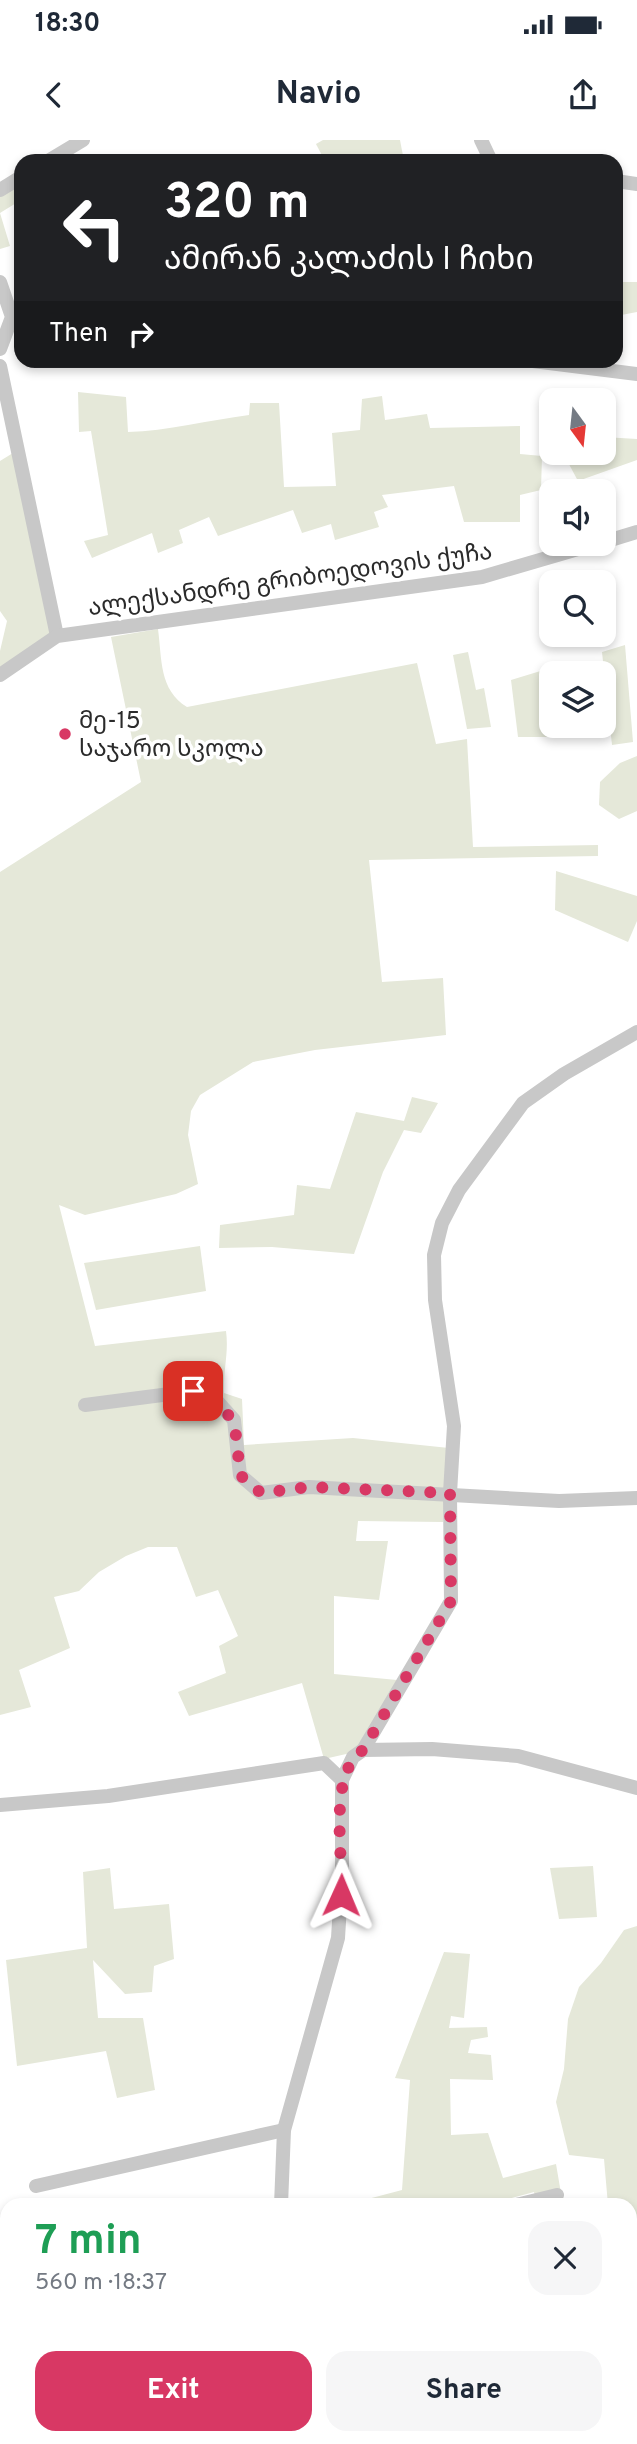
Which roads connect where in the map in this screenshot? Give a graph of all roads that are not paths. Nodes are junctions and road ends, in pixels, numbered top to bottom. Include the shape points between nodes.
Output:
1 (83, 140) edge
2 (60, 154) edge
3 (0, 282) edge
4 (14, 311) edge
5 (14, 323) edge
6 (0, 349) edge
7 (0, 366) edge
8 (599, 368) edge
9 (637, 374) edge
10 (637, 532) edge
11 (616, 538) edge
12 (554, 556) edge
13 (57, 636) junction
14 (0, 675) edge
15 (637, 1032) edge
16 (85, 1405) dead end
17 (450, 1493) junction
18 (637, 1497) edge
19 (358, 1754) junction
20 (324, 1763) junction
21 (342, 1780) junction
22 (637, 1788) edge
23 (0, 1805) edge
24 (284, 2130) junction
25 (36, 2186) dead end
26 (557, 2195) dead end
27 (281, 2198) edge
28 (545, 2198) edge

1 - 2 street
3 - 4 street
5 - 6 street
7 - 13 street
8 - 9 street
10 - 11 street
12 - 13 street, ალექსანდრე გრიბოედოვის ქუჩა via 482,577
13 - 14 street, ალექსანდრე გრიბოედოვის ქუჩა
15 - 17 street via 523,1102 442,1223 434,1255 435,1300 454,1426
16 - 17 street via 193,1391 215,1400 234,1420 240,1475 261,1493 309,1487
17 - 18 street via 559,1501
17 - 19 street via 451,1601
19 - 20 street
19 - 21 street
19 - 22 street via 432,1749 518,1756
20 - 21 street
20 - 23 street via 108,1796
21 - 24 street via 338,1938
24 - 25 street
24 - 27 street
26 - 28 street

